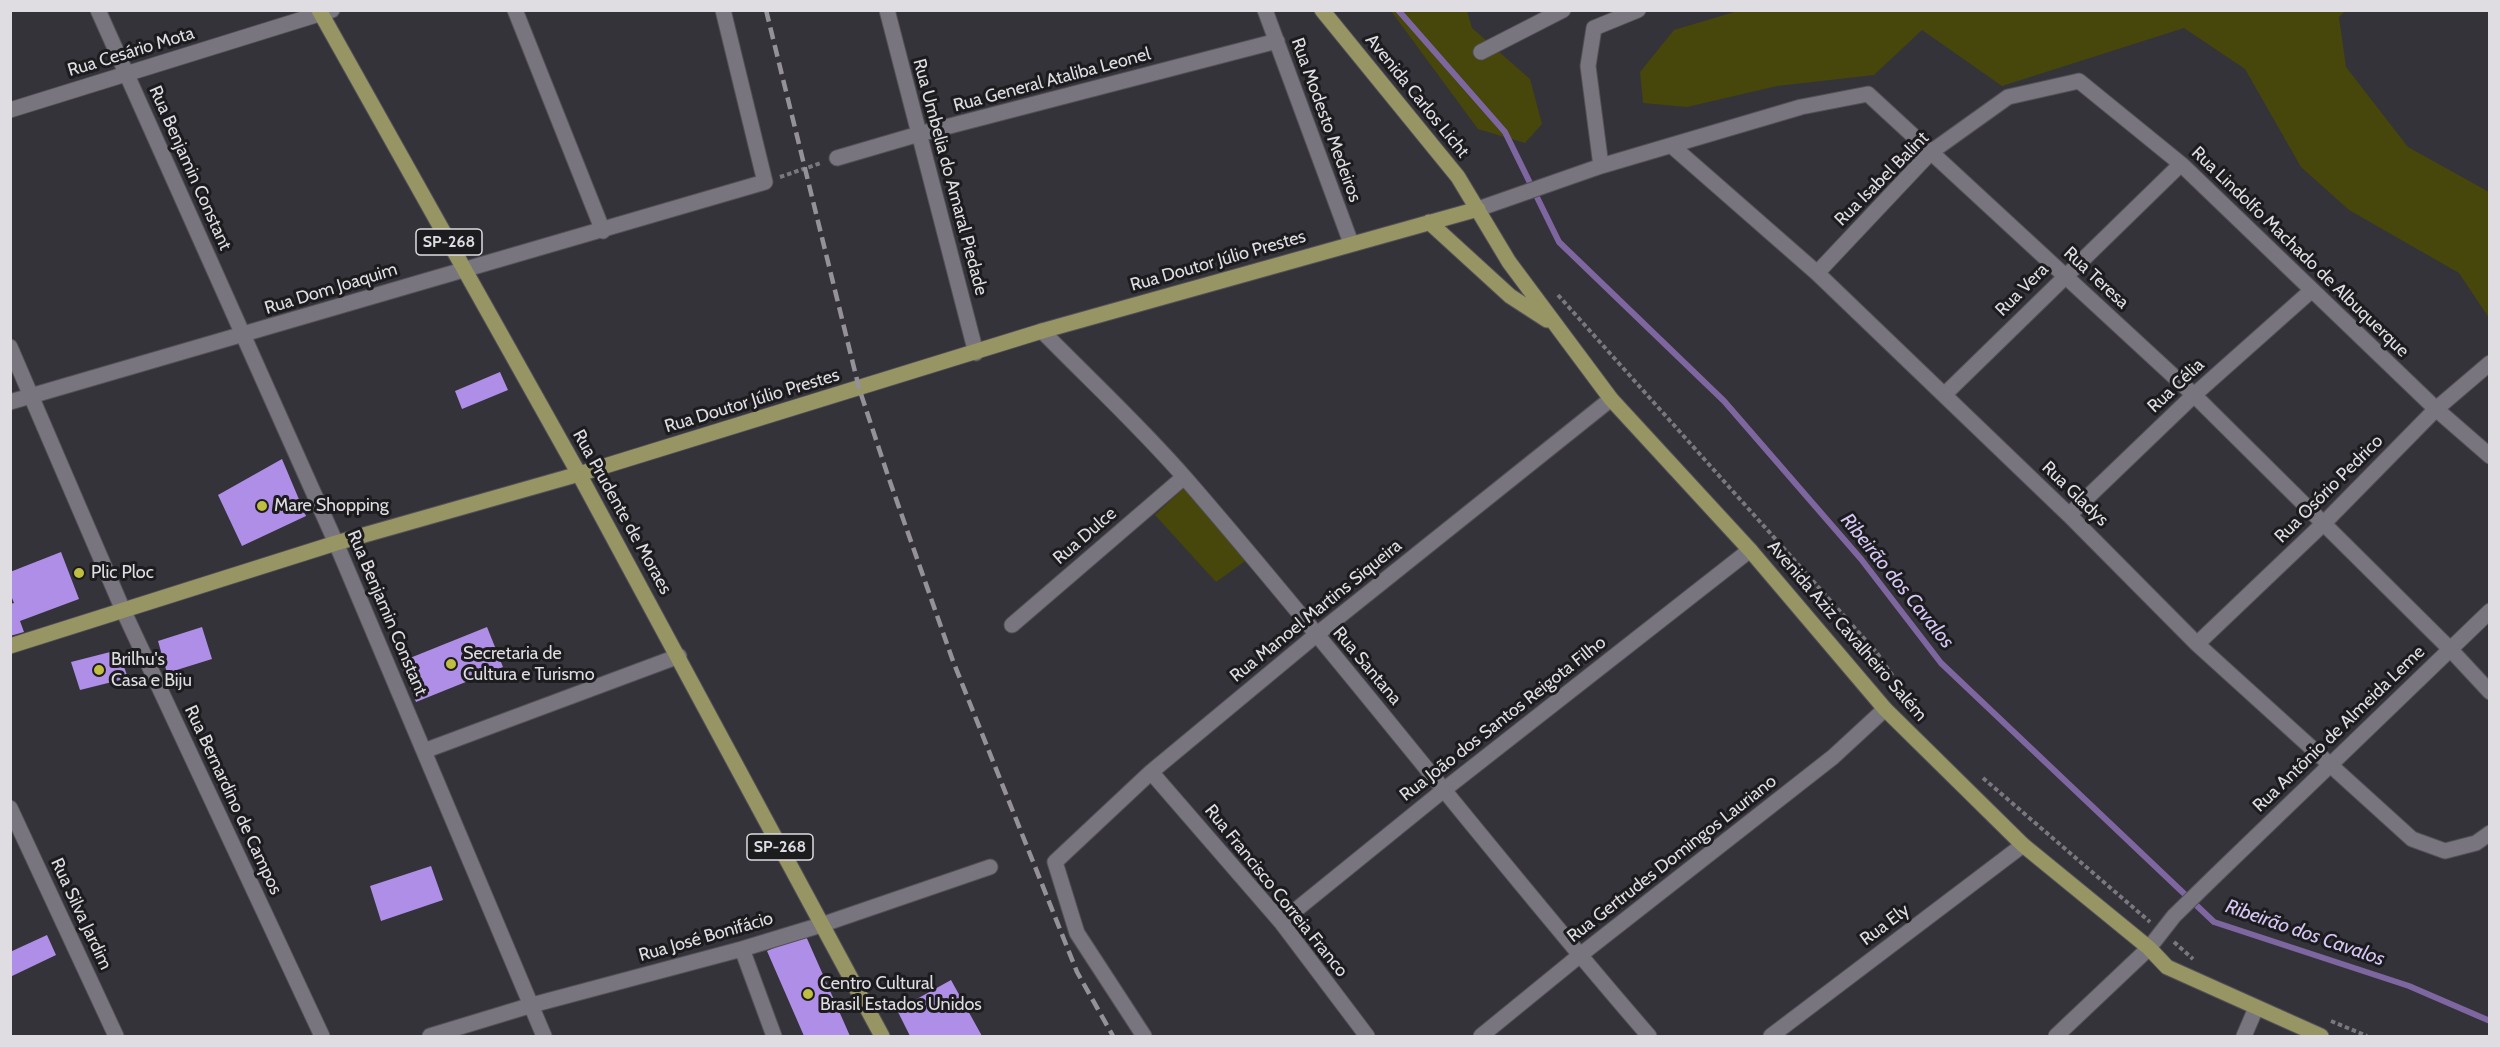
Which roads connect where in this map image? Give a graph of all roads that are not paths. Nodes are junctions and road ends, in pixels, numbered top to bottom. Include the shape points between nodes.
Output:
1 (98, 10) edge
2 (515, 10) edge
3 (723, 10) edge
4 (887, 10) edge
5 (1265, 10) edge
6 (1322, 10) edge
7 (1563, 10) edge
8 (1602, 10) edge
9 (1638, 10) edge
10 (324, 12) edge
11 (1594, 28) junction
12 (1277, 41) junction
13 (1481, 52) dead end
14 (126, 74) junction
15 (2079, 81) joint
16 (10, 110) edge
17 (919, 134) junction
18 (1672, 146) junction
19 (1931, 152) junction
20 (837, 158) road end
21 (2181, 164) junction
22 (1601, 166) junction
23 (1556, 183) joint
24 (1478, 209) junction
25 (1429, 222) junction
26 (603, 231) junction
27 (1351, 243) junction
28 (465, 270) junction
29 (1817, 273) junction
30 (2064, 275) junction
31 (2312, 290) junction
32 (1553, 324) junction
33 (1042, 331) junction
34 (244, 335) junction
35 (10, 347) edge
36 (976, 353) junction
37 (2490, 363) edge
38 (1944, 395) junction
39 (2194, 395) junction
40 (31, 396) junction
41 (1611, 399) junction
42 (10, 402) edge
43 (2436, 409) junction
44 (2490, 456) edge
45 (579, 474) junction
46 (1184, 477) junction
47 (2069, 515) junction
48 (2324, 523) junction
49 (336, 543) junction
50 (1750, 550) junction
51 (123, 610) junction
52 (2490, 611) edge
53 (1012, 625) dead end
54 (1316, 635) junction
55 (2197, 644) junction
56 (10, 646) edge
57 (2450, 649) junction
58 (679, 656) junction
59 (2490, 692) edge
60 (1884, 709) junction
61 (424, 751) junction
62 (2330, 764) junction
63 (1152, 772) junction
64 (1444, 789) junction
65 (10, 808) edge
66 (2490, 833) edge
67 (2023, 845) junction
68 (990, 867) dead end
69 (1281, 922) junction
70 (821, 925) junction
71 (2149, 948) junction
72 (742, 949) junction
73 (1579, 956) junction
74 (532, 1005) junction
75 (2256, 1008) junction
76 (116, 1036) edge
77 (322, 1036) edge
78 (430, 1036) edge
79 (544, 1036) edge
80 (774, 1036) edge
81 (882, 1036) edge
82 (1144, 1036) edge
83 (1367, 1036) edge
84 (1481, 1036) edge
85 (1649, 1036) edge
86 (1771, 1036) edge
87 (2056, 1036) edge
88 (2244, 1036) edge
89 (2321, 1036) edge

1 - 14 street, Rua Benjamin Constant
2 - 26 street
3 - 26 street, Rua Dom Joaquim via 765,182
4 - 17 street, Rua Umbelia do Amaral Piedade
5 - 12 street, Rua Modesto Medeiros
6 - 24 main road, Avenida Carlos Licht via 1458,177
7 - 13 street
8 - 11 street
9 - 11 street
10 - 14 street, Rua Cesário Mota
10 - 28 main road, Rua Prudente de Moraes / SP-268
11 - 22 street via 1588,66
12 - 17 street, Rua General Ataliba Leonel
12 - 27 street, Rua Modesto Medeiros
14 - 16 street, Rua Cesário Mota
14 - 34 street, Rua Benjamin Constant
15 - 19 street, Rua Isabel Balint via 2008,97
15 - 21 street, Rua Lindolfo Machado de Albuquerque
17 - 20 street, Rua General Ataliba Leonel
17 - 36 street, Rua Umbelia do Amaral Piedade
18 - 19 street, Rua Teresa via 1801,107 1868,94
18 - 22 street, Rua Teresa
18 - 29 street, Rua Gladys
19 - 29 street, Rua Isabel Balint
19 - 30 street, Rua Teresa
21 - 30 street, Rua Vera
21 - 31 street, Rua Lindolfo Machado de Albuquerque
22 - 23 street, Rua Teresa
23 - 24 street, Rua Doutor Júlio Prestes
24 - 25 main road, Rua Doutor Júlio Prestes
24 - 32 main road, Avenida Aziz Cavalheiro Salém via 1503,253
25 - 27 main road, Rua Doutor Júlio Prestes
25 - 32 main road via 1510,296
26 - 28 street, Rua Dom Joaquim
27 - 33 main road, Rua Doutor Júlio Prestes
28 - 34 street, Rua Dom Joaquim
28 - 45 main road, Rua Prudente de Moraes / SP-268
29 - 38 street, Rua Gladys
30 - 38 street, Rua Vera
30 - 39 street, Rua Teresa
31 - 39 street, Rua Célia
31 - 43 street, Rua Lindolfo Machado de Albuquerque
32 - 41 main road, Avenida Aziz Cavalheiro Salém
33 - 36 main road, Rua Doutor Júlio Prestes
33 - 46 street, Rua Santana
34 - 40 street, Rua Dom Joaquim
34 - 49 street, Rua Benjamin Constant
35 - 40 street, Rua Bernardino de Campos
36 - 45 main road, Rua Doutor Júlio Prestes
37 - 43 street, Rua Osório Pedrico
38 - 47 street, Rua Gladys
39 - 47 street, Rua Célia
39 - 48 street, Rua Teresa
40 - 42 street, Rua Dom Joaquim
40 - 51 street, Rua Bernardino de Campos
41 - 50 main road, Avenida Aziz Cavalheiro Salém
41 - 54 street, Rua Manoel Martins Siqueira
43 - 44 street, Rua Lindolfo Machado de Albuquerque
43 - 48 street, Rua Osório Pedrico
45 - 49 main road, Rua Doutor Júlio Prestes
45 - 58 main road, Rua Prudente de Moraes / SP-268
46 - 53 street, Rua Dulce
46 - 54 street, Rua Santana
47 - 55 street, Rua Gladys
48 - 55 street, Rua Osório Pedrico
48 - 57 street, Rua Teresa
49 - 51 main road, Rua Doutor Júlio Prestes
49 - 61 street, Rua Benjamin Constant
50 - 60 main road, Avenida Aziz Cavalheiro Salém
50 - 64 street, Rua João dos Santos Reigota Filho
51 - 56 main road, Rua Doutor Júlio Prestes
51 - 77 street, Rua Bernardino de Campos
52 - 57 street, Rua Antônio de Almeida Leme
54 - 63 street, Rua Manoel Martins Siqueira
54 - 64 street, Rua Santana
55 - 62 street, Rua Gladys
57 - 59 street, Rua Teresa
57 - 62 street, Rua Antônio de Almeida Leme
58 - 61 street
58 - 70 main road, Rua Prudente de Moraes / SP-268
60 - 67 main road, Avenida Aziz Cavalheiro Salém
60 - 73 street, Rua Gertrudes Domingos Lauriano via 1833,757
61 - 74 street, Rua Benjamin Constant
62 - 66 street, Rua Gladys via 2412,839 2445,852 2476,843
62 - 71 street, Rua Antônio de Almeida Leme via 2174,916
63 - 69 street, Rua Francisco Correia Franco
63 - 82 street, Rua Manoel Martins Siqueira via 1055,862 1077,933
64 - 69 street, Rua João dos Santos Reigota Filho
64 - 73 street, Rua Santana
65 - 76 street, Rua Silva Jardim
67 - 71 main road, Avenida Aziz Cavalheiro Salém
67 - 86 street, Rua Ely
68 - 70 street, Rua José Bonifácio
69 - 83 street, Rua Francisco Correia Franco
70 - 72 street, Rua José Bonifácio
70 - 81 main road, Rua Prudente de Moraes / SP-268
71 - 75 main road, Avenida Aziz Cavalheiro Salém via 2167,967
71 - 87 street
72 - 74 street, Rua José Bonifácio
72 - 80 street
73 - 84 street, Rua Gertrudes Domingos Lauriano
73 - 85 street, Rua Santana
74 - 78 street, Rua José Bonifácio
74 - 79 street, Rua Benjamin Constant
75 - 88 street
75 - 89 main road, Avenida Aziz Cavalheiro Salém

